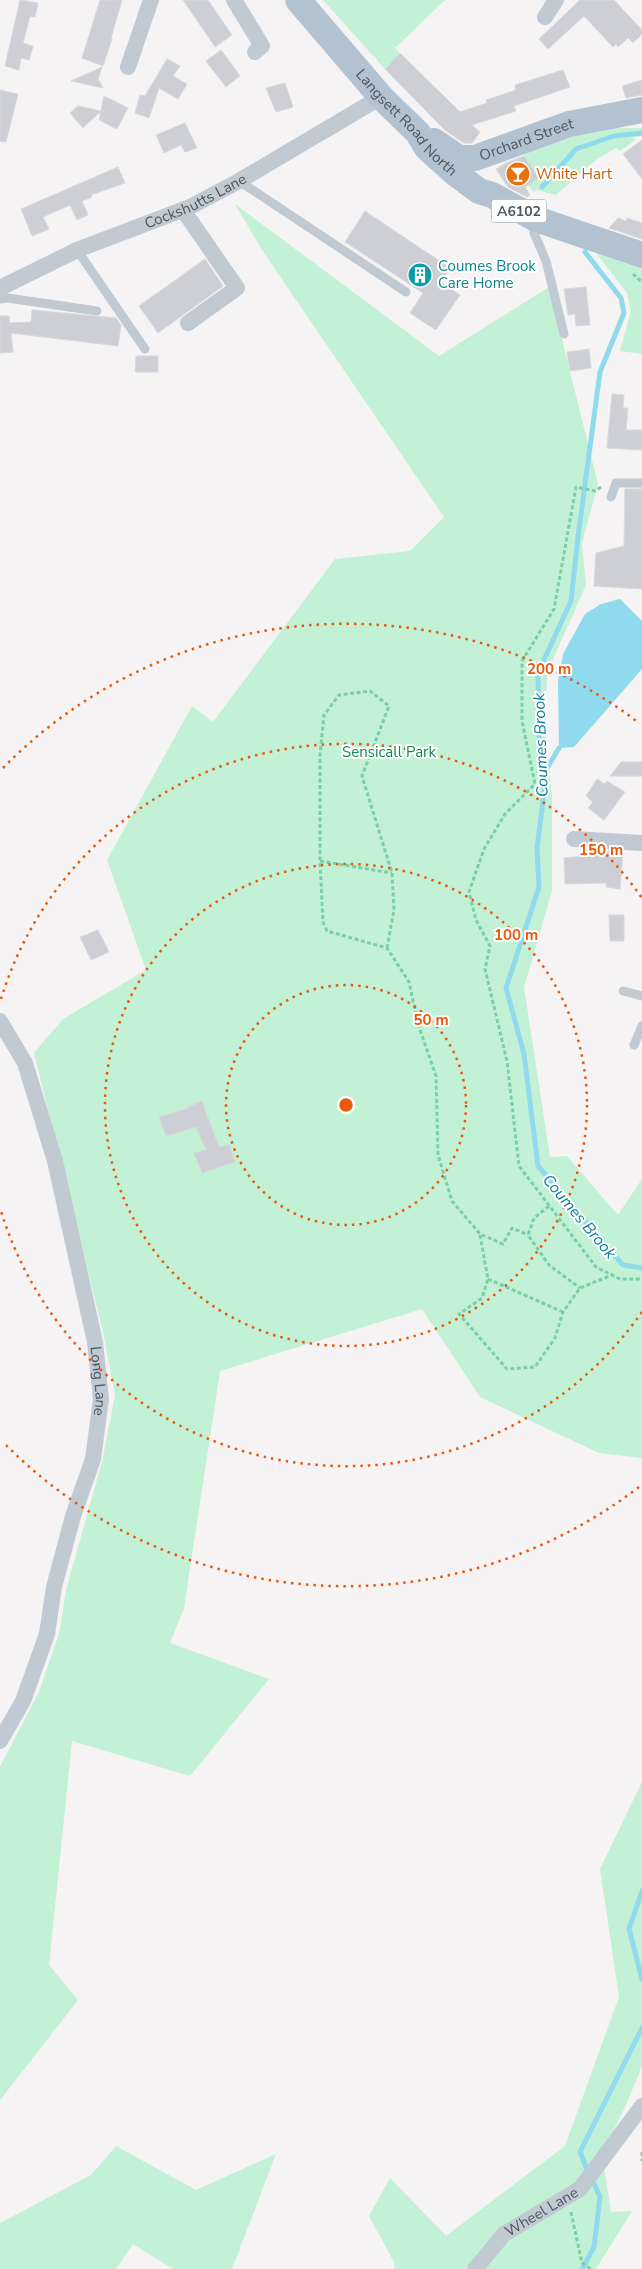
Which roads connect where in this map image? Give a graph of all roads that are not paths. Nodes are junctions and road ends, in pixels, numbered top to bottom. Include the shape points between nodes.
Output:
1 (151, 0) edge
2 (234, 0) edge
3 (298, 0) edge
4 (556, 0) edge
5 (545, 17) dead end
6 (255, 52) dead end
7 (128, 68) dead end
8 (381, 97) junction
9 (642, 110) edge
10 (418, 133) junction
11 (475, 158) junction
12 (239, 181) junction
13 (492, 195) junction
14 (183, 210) junction
15 (536, 219) junction
16 (78, 250) junction
17 (642, 255) edge
18 (0, 288) edge
19 (406, 292) dead end
20 (0, 299) edge
21 (97, 310) dead end
22 (188, 323) dead end
23 (564, 334) dead end
24 (145, 349) dead end
25 (642, 483) edge
26 (611, 497) dead end
27 (574, 838) dead end
28 (642, 843) edge
29 (623, 991) dead end
30 (642, 996) edge
31 (0, 1021) edge
32 (642, 1026) edge
33 (634, 1046) dead end
34 (0, 1741) edge
35 (642, 2106) edge
36 (475, 2269) edge

1 - 7 street
2 - 6 street via 262,46
3 - 8 main road, Langsett Road North / A6102
4 - 5 street
8 - 10 main road, Langsett Road North / A6102
8 - 12 street, Cockshutts Lane
9 - 11 main road, Orchard Street via 569,124
10 - 11 main road, Orchard Street / A6102 via 459,158
10 - 13 main road, Langsett Road North / A6102 via 427,148 456,174 479,191
11 - 13 main road, A6102
12 - 14 street, Cockshutts Lane
12 - 19 lane
13 - 15 main road, Langsett Road North / A6102
14 - 16 street, Cockshutts Lane
14 - 22 street via 237,288
15 - 17 main road, Langsett Road North / A6102 via 585,231
15 - 23 lane via 534,233 546,261
16 - 18 street, Cockshutts Lane
16 - 24 lane
20 - 21 lane
25 - 26 lane via 616,483
27 - 28 street
29 - 30 lane
31 - 34 street, Long Lane via 25,1063 55,1161 95,1342 100,1398 93,1459 73,1516 54,1587 47,1634 23,1702
32 - 33 lane
35 - 36 street, Wheel Lane via 573,2193 504,2234

